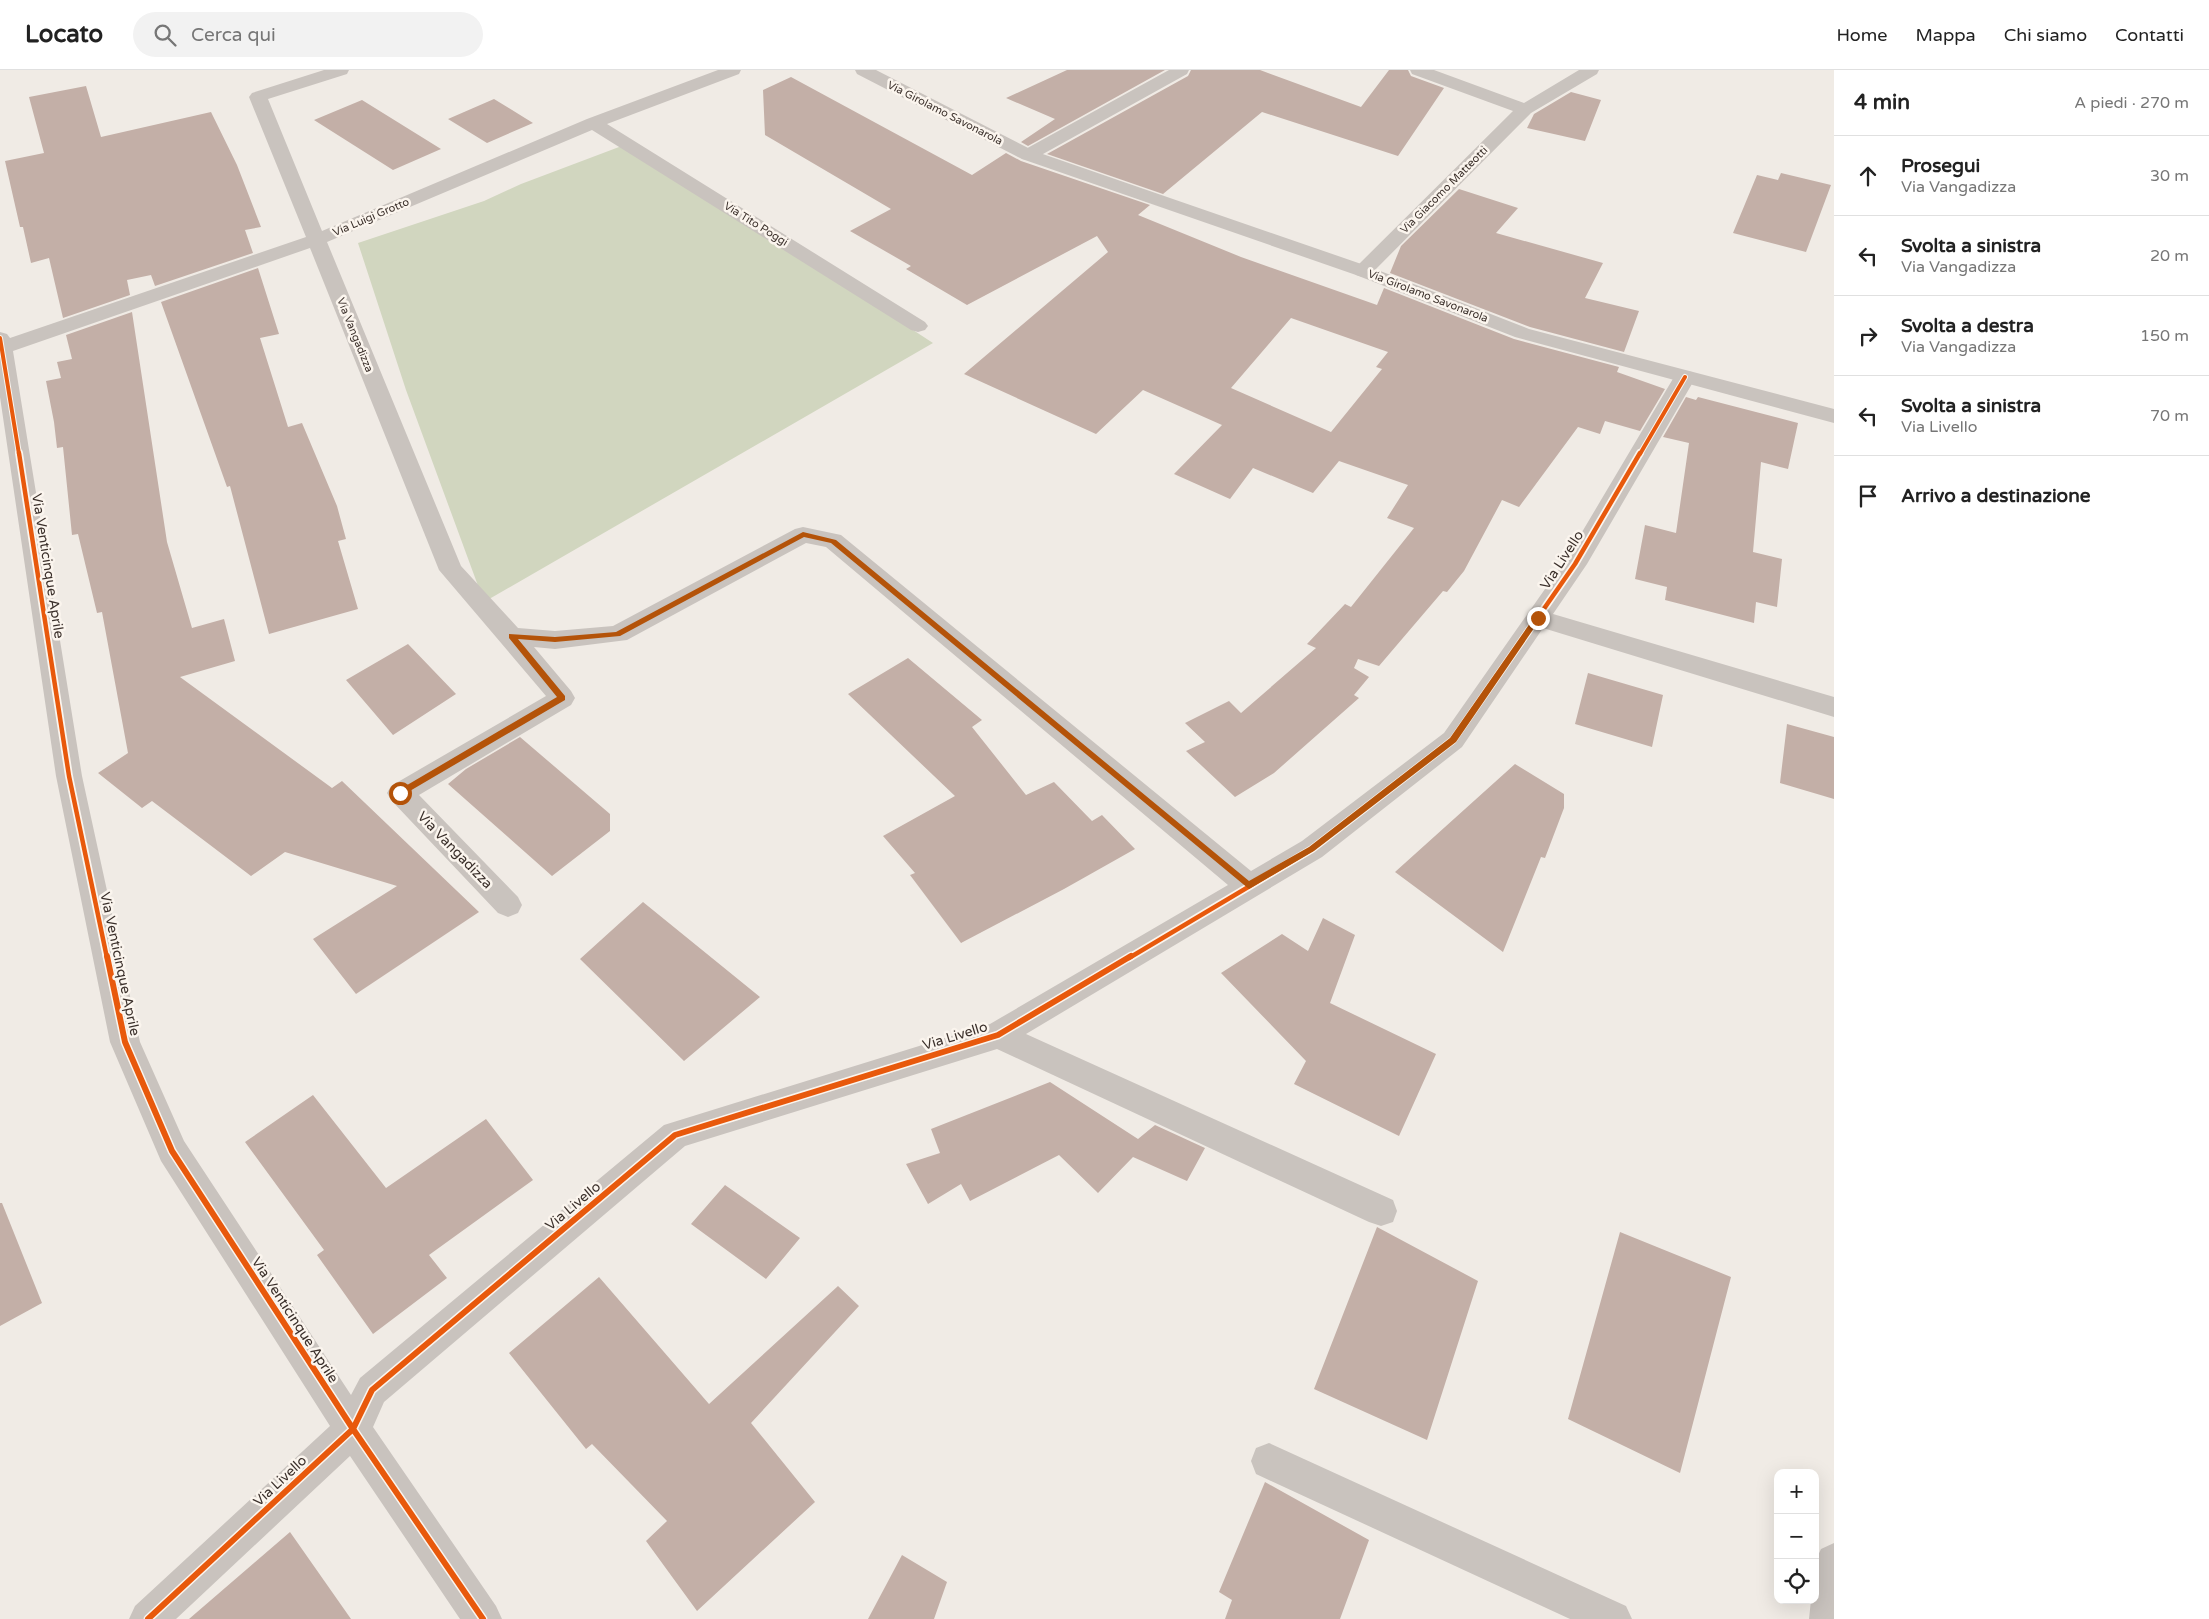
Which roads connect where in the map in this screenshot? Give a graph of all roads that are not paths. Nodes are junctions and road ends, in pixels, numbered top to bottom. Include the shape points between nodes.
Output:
1 (341, 70) edge
2 (733, 70) edge
3 (863, 70) edge
4 (1181, 70) edge
5 (1418, 70) edge
6 (1591, 70) edge
7 (1525, 109) junction
8 (594, 123) junction
9 (1028, 155) junction
10 (316, 240) junction
11 (1363, 271) junction
12 (918, 326) dead end
13 (1, 343) edge
14 (1684, 377) junction
15 (1834, 416) edge
16 (1538, 618) junction
17 (511, 636) junction
18 (1834, 707) edge
19 (1249, 886) junction
20 (508, 904) dead end
21 (998, 1035) junction
22 (1381, 1211) dead end
23 (353, 1429) junction
24 (1269, 1461) dead end
25 (1834, 1562) edge
26 (148, 1619) edge
27 (483, 1619) edge
28 (1613, 1619) edge
29 (1828, 1619) edge

1 - 10 street, Via Vangadizza via 258,97
2 - 8 street, Via Luigi Grotto
3 - 9 street, Via Girolamo Savonarola
4 - 9 street
5 - 7 street
6 - 7 street, Via Giacomo Matteotti
7 - 11 street, Via Giacomo Matteotti
8 - 10 street, Via Luigi Grotto
8 - 12 street, Via Tito Poggi
9 - 11 street, Via Girolamo Savonarola
10 - 13 street, Via Luigi Grotto
10 - 17 street, Via Vangadizza via 450,570
11 - 14 street, Via Girolamo Savonarola via 1522,333
13 - 23 street, Via Venticinque Aprile via 69,776 125,1042 172,1151
14 - 15 street, Via Girolamo Savonarola
14 - 16 street, Via Livello via 1575,564
16 - 18 street
16 - 19 street, Via Livello via 1453,740 1312,849
17 - 19 street via 555,640 618,634 803,535 833,541
17 - 20 street, Via Vangadizza via 562,698 400,793
19 - 21 street, Via Livello
21 - 22 street
21 - 23 street, Via Livello via 675,1134 372,1390
23 - 26 street, Via Livello
23 - 27 street, Via Venticinque Aprile
24 - 28 street
25 - 29 street

